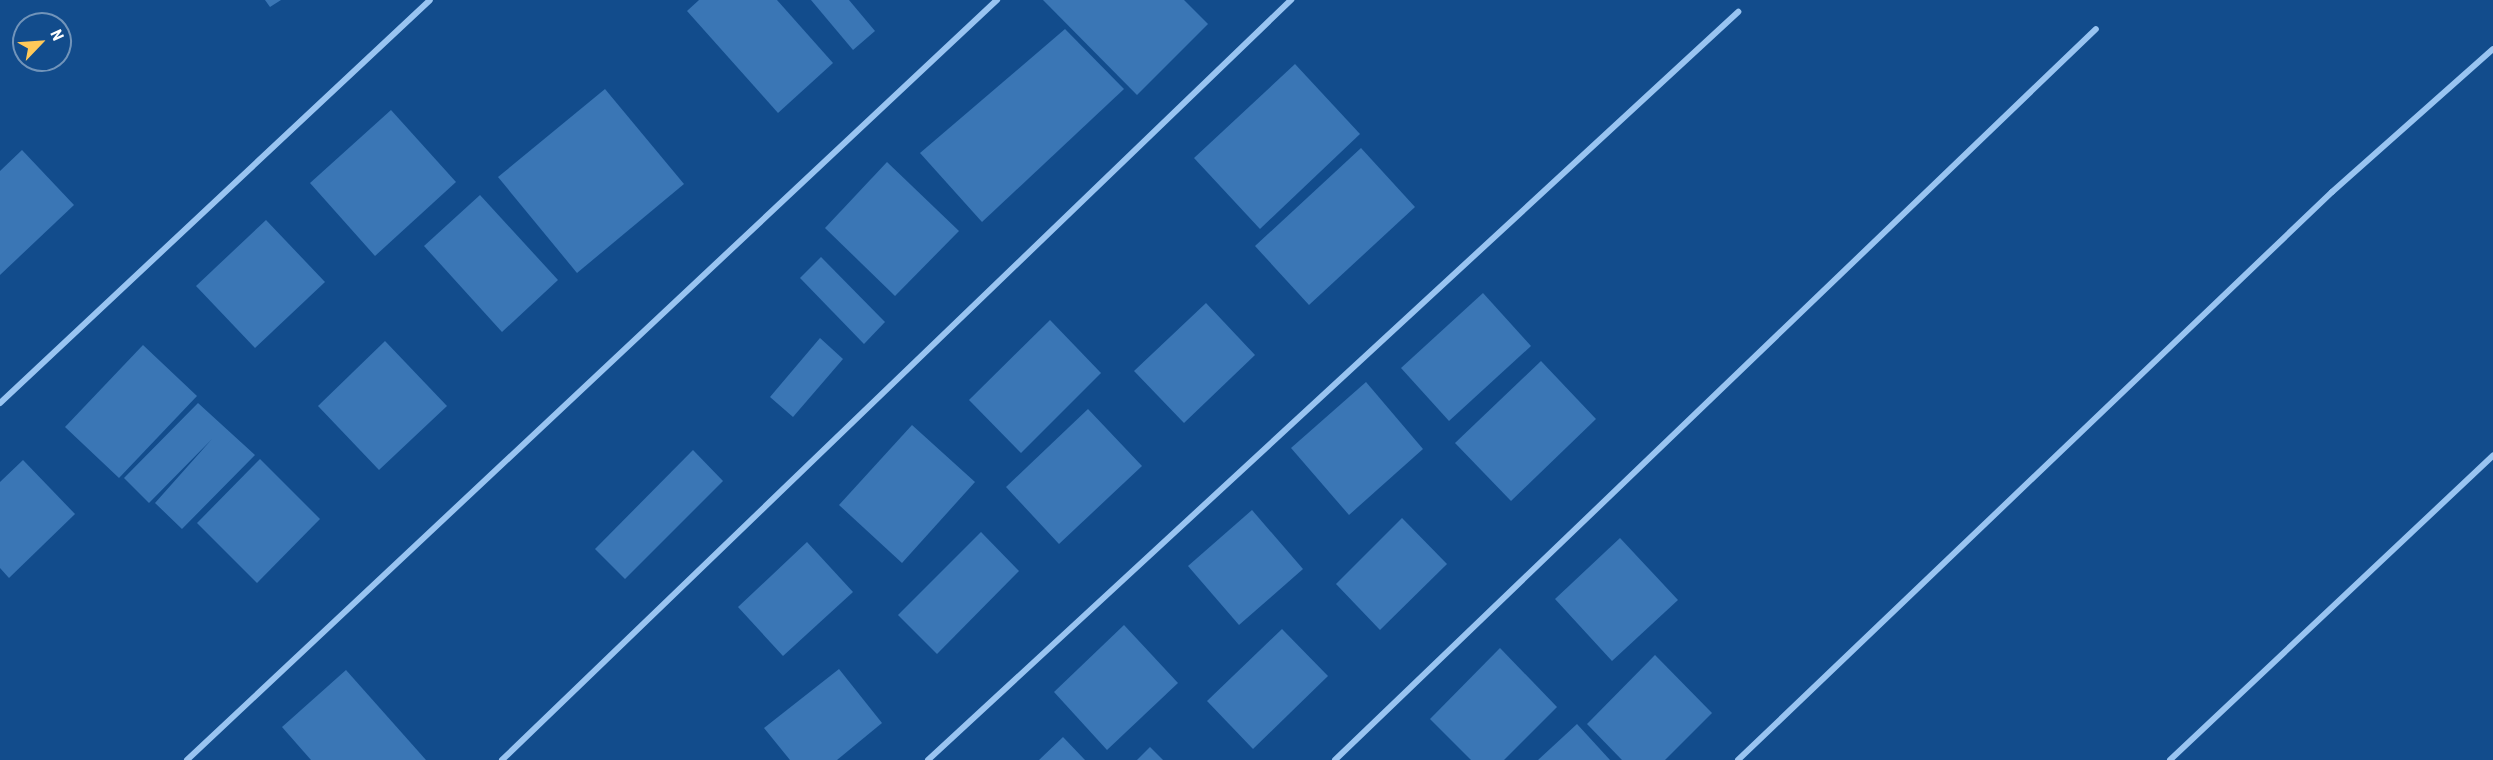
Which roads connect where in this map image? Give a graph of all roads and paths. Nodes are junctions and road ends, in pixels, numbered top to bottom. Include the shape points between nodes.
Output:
1 (430, 0) edge
2 (998, 0) edge
3 (1291, 0) edge
4 (1738, 12) dead end
5 (2096, 29) dead end
6 (2493, 49) edge
7 (0, 403) edge
8 (2493, 456) edge
9 (187, 760) edge
10 (502, 760) edge
11 (928, 760) edge
12 (1335, 760) edge
13 (1738, 760) edge
14 (2170, 760) edge

1 - 7 street
2 - 9 street
3 - 10 street
4 - 11 street
5 - 12 street
6 - 13 street via 2332,192
8 - 14 street

